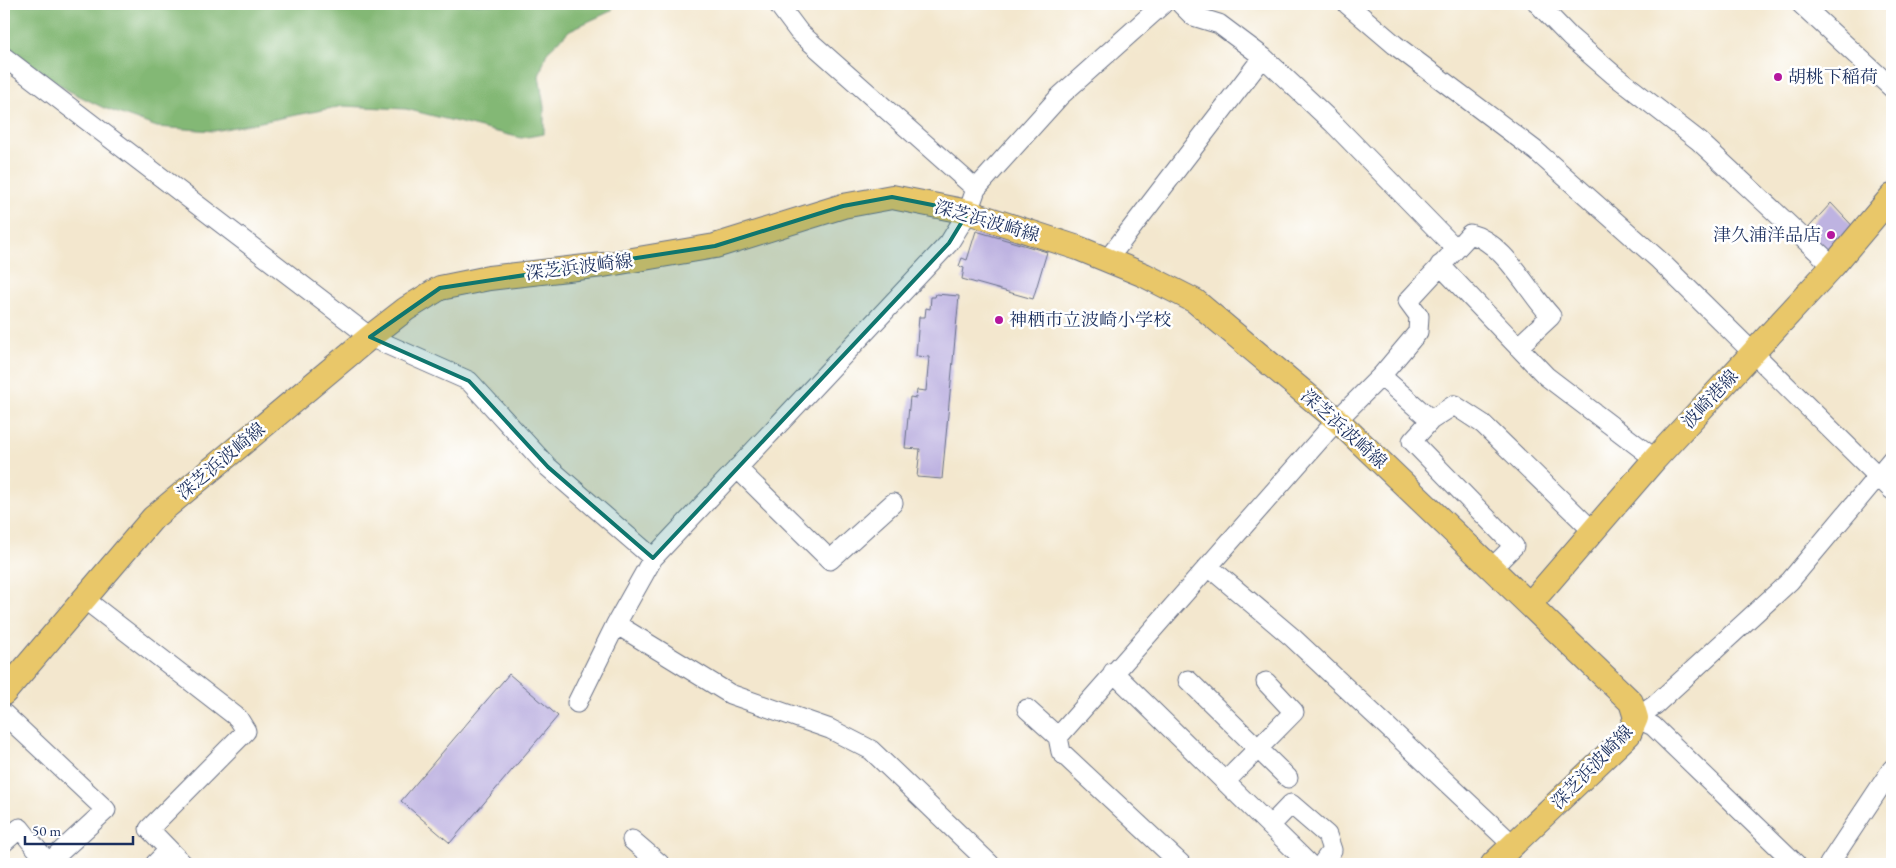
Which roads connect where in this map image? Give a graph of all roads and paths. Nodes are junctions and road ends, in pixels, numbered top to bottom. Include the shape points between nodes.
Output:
1 (778, 4) edge
2 (1163, 4) edge
3 (1181, 4) edge
4 (1347, 4) edge
5 (1538, 4) edge
6 (1802, 4) edge
7 (4, 57) edge
8 (1263, 57) junction
9 (1892, 88) edge
10 (976, 189) junction
11 (1892, 196) edge
12 (968, 212) junction
13 (1455, 248) junction
14 (1110, 261) junction
15 (1440, 265) junction
16 (1833, 266) junction
17 (370, 337) junction
18 (1518, 347) junction
19 (1752, 354) junction
20 (1381, 376) junction
21 (1337, 420) junction
22 (1431, 420) junction
23 (1655, 459) junction
24 (1892, 459) edge
25 (737, 468) junction
26 (1877, 476) junction
27 (1892, 490) edge
28 (893, 503) dead end
29 (1594, 532) junction
30 (653, 558) junction
31 (1209, 567) junction
32 (1492, 568) junction
33 (83, 598) junction
34 (1530, 604) junction
35 (616, 624) junction
36 (1113, 672) junction
37 (1188, 680) dead end
38 (1266, 682) dead end
39 (4, 693) edge
40 (577, 703) dead end
41 (1027, 709) dead end
42 (4, 714) edge
43 (1636, 718) junction
44 (1058, 737) junction
45 (1258, 749) junction
46 (1892, 769) edge
47 (1288, 778) dead end
48 (1225, 782) junction
49 (1270, 826) junction
50 (632, 840) dead end
51 (4, 842) edge
52 (1513, 845) junction
53 (168, 850) junction
54 (48, 864) edge
55 (155, 864) edge
56 (183, 864) edge
57 (660, 864) edge
58 (990, 864) edge
59 (1181, 864) edge
60 (1309, 864) edge
61 (1322, 864) edge
62 (1493, 864) edge
63 (1796, 864) edge
64 (1829, 864) edge

1 - 10 street via 799,32
2 - 10 street via 1060,96
3 - 8 street via 1193,16 1219,24
4 - 19 street via 1395,45 1536,150 1659,260
5 - 16 street via 1614,75 1699,141
6 - 9 street
7 - 17 street
8 - 13 street via 1333,123
8 - 14 street via 1114,251
10 - 12 street
11 - 16 main road, 波崎港線
12 - 14 main road, 深芝浜波崎線
12 - 17 main road, 深芝浜波崎線 via 892,197 843,206 715,246 440,288
12 - 25 street via 949,243
13 - 15 street
13 - 18 street via 1470,234 1480,236 1518,270 1536,300 1551,316
14 - 21 main road, 深芝浜波崎線 via 1195,302
15 - 18 street
15 - 20 street via 1408,301 1420,316 1418,332
16 - 19 main road, 波崎港線
17 - 30 street via 469,381 548,467
17 - 33 main road, 深芝浜波崎線 via 153,518
18 - 23 street via 1546,376
19 - 23 main road, 波崎港線
19 - 26 street
20 - 21 street
20 - 22 street
21 - 31 street
21 - 32 main road, 深芝浜波崎線
22 - 29 street via 1454,405 1483,424
22 - 32 street via 1412,441 1514,546
23 - 29 main road, 波崎港線
24 - 26 street
25 - 28 street via 830,560
25 - 30 street
26 - 27 street
26 - 43 street via 1790,580 1655,705
29 - 34 main road, 波崎港線
30 - 35 street
31 - 36 street
31 - 52 street via 1293,638
32 - 34 main road, 深芝浜波崎線
33 - 39 main road, 深芝浜波崎線
33 - 53 street via 238,718 246,731 149,829
34 - 43 main road, 深芝浜波崎線 via 1630,702
35 - 40 street
35 - 58 street via 730,694 830,729 872,750
36 - 44 street
36 - 48 street
37 - 45 street
38 - 45 street via 1294,712
41 - 44 street
42 - 54 street via 106,810
43 - 52 main road, 深芝浜波崎線 via 1629,734
43 - 63 street via 1653,726
44 - 59 street via 1061,752
45 - 47 street
45 - 48 street
46 - 64 street
48 - 49 street
49 - 60 street
49 - 61 street via 1291,804 1328,835 1332,850
50 - 57 street
51 - 54 street via 20,828
52 - 62 main road, 深芝浜波崎線
53 - 55 street
53 - 56 street

